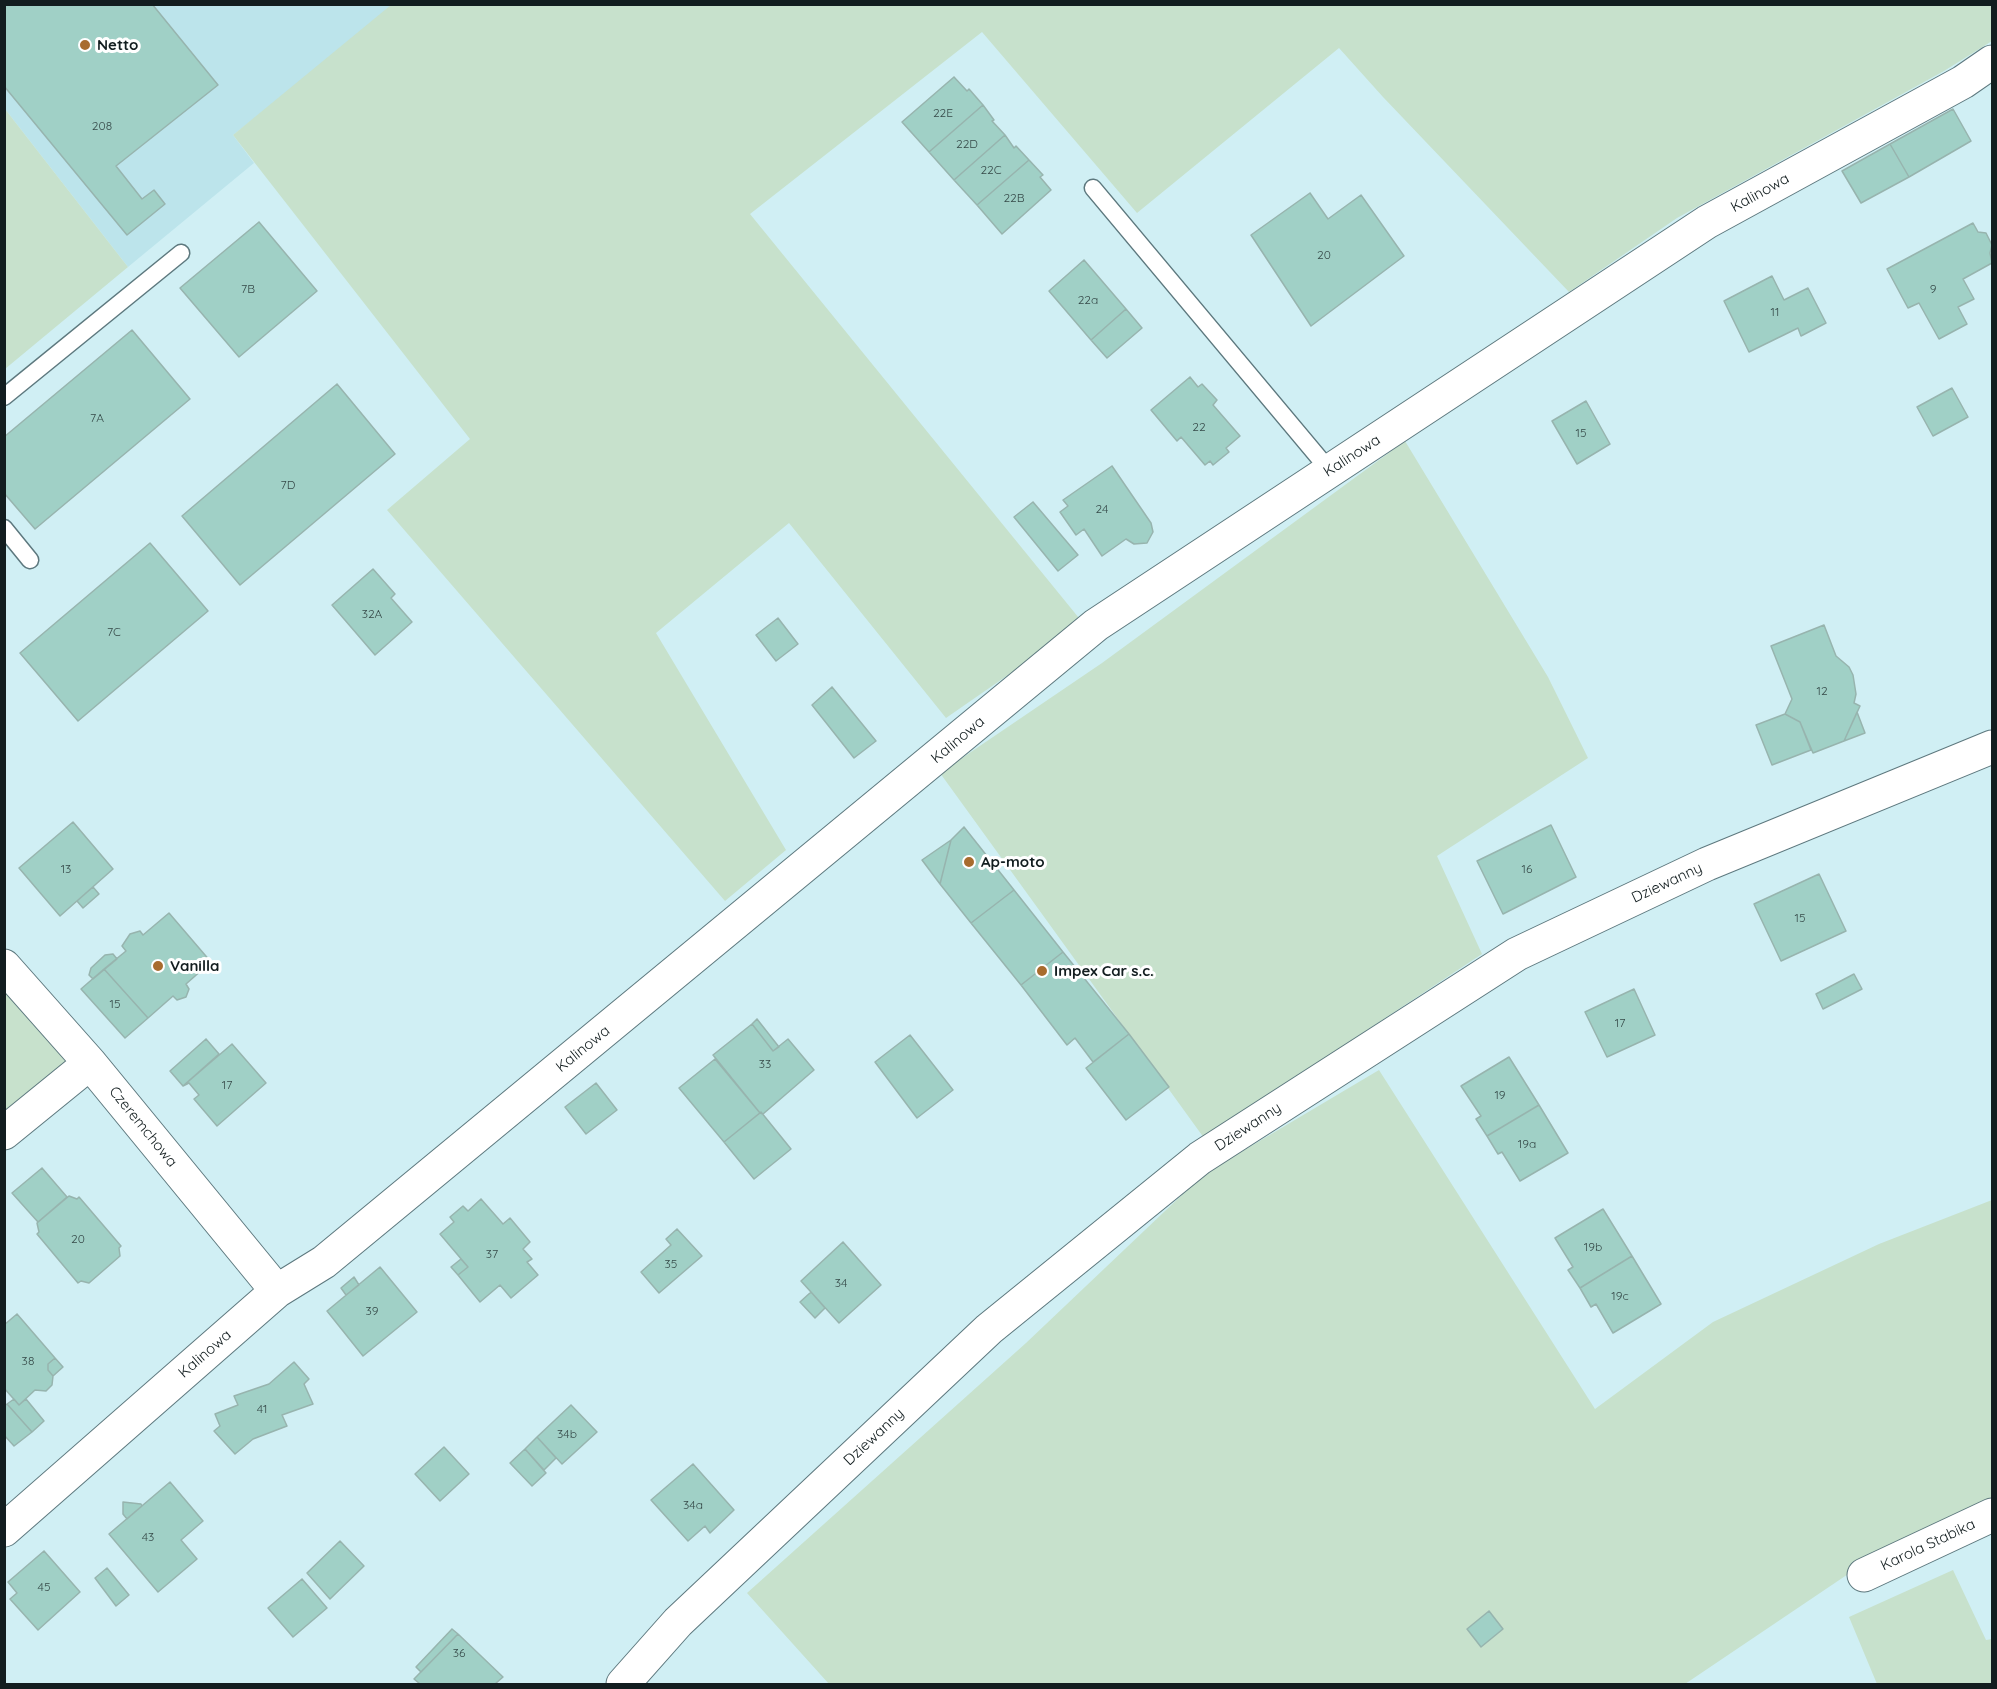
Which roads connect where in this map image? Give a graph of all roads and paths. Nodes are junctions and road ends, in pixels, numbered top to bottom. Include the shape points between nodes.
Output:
1 (1992, 62) edge
2 (1093, 188) dead end
3 (181, 253) dead end
4 (4, 398) edge
5 (1330, 471) junction
6 (4, 528) edge
7 (30, 560) dead end
8 (1992, 747) edge
9 (4, 966) edge
10 (90, 1063) junction
11 (4, 1133) edge
12 (277, 1291) junction
13 (1992, 1515) edge
14 (4, 1530) edge
15 (1864, 1575) dead end
16 (623, 1684) edge

1 - 5 street, Kalinowa via 1963,82 1707,222
2 - 5 lane
3 - 4 lane
5 - 12 street, Kalinowa via 1096,625 324,1262
6 - 7 lane
8 - 16 street, Dziewanny via 1707,864 1517,954 1200,1158 989,1329 678,1622
9 - 10 street, Czeremchowa
10 - 11 street
10 - 12 street, Czeremchowa
12 - 14 street, Kalinowa
13 - 15 street, Karola Stabika

